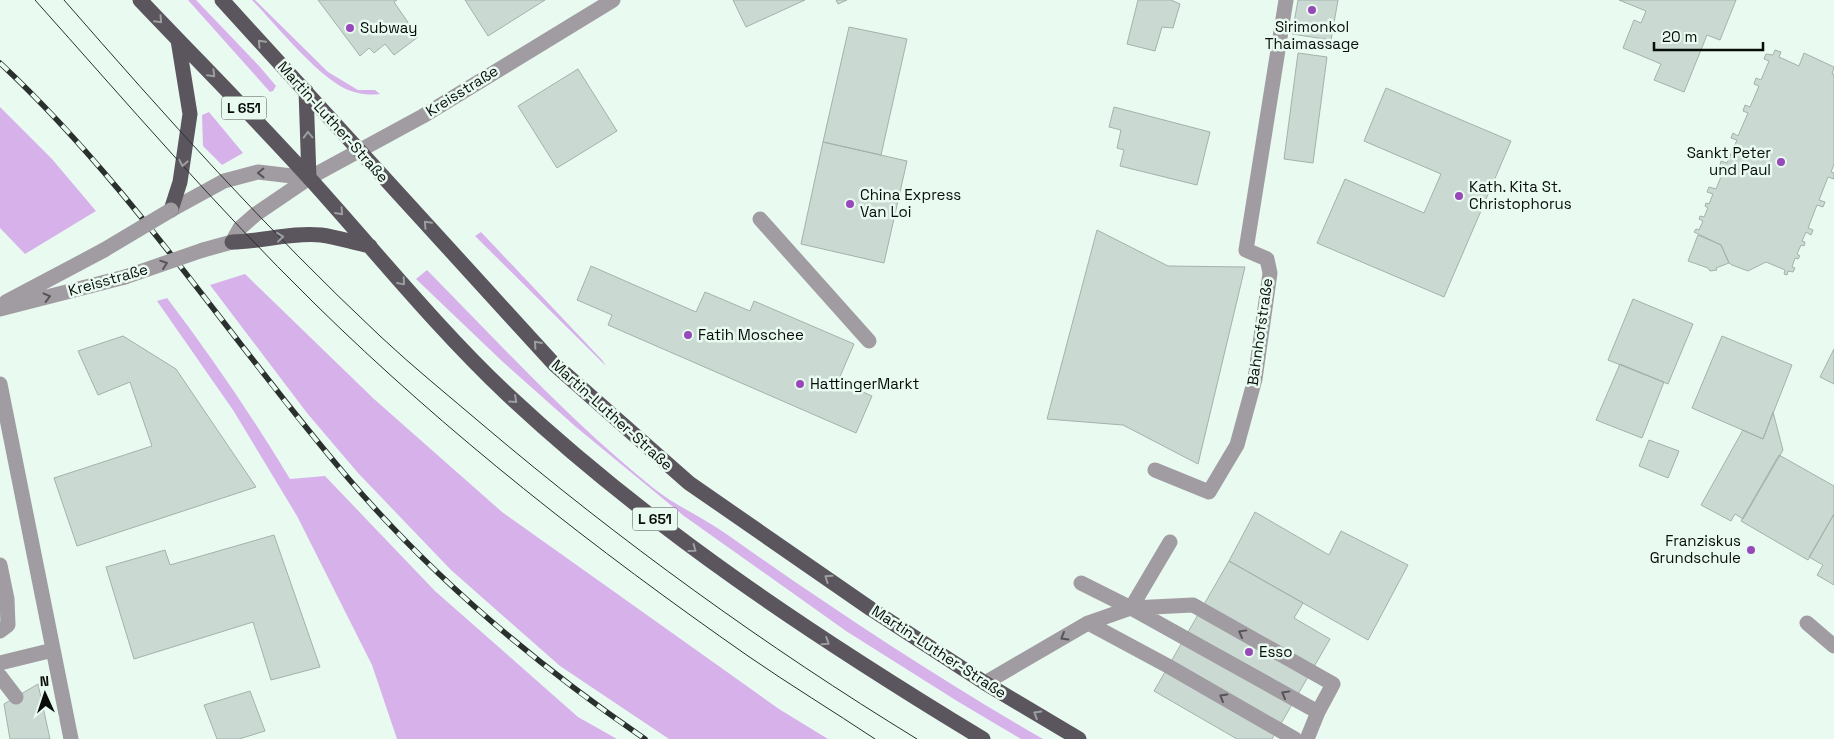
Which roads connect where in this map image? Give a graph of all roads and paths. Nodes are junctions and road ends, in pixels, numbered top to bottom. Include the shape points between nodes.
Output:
1 (140, 0) edge
2 (222, 0) edge
3 (613, 0) edge
4 (1286, 0) edge
5 (178, 40) junction
6 (306, 92) junction
7 (358, 149) junction
8 (309, 178) junction
9 (171, 210) junction
10 (760, 220) dead end
11 (232, 242) junction
12 (370, 246) junction
13 (0, 305) edge
14 (0, 309) edge
15 (869, 341) dead end
16 (0, 384) edge
17 (1155, 470) dead end
18 (1170, 542) dead end
19 (0, 565) edge
20 (1081, 583) dead end
21 (1131, 608) junction
22 (1088, 623) junction
23 (1807, 623) dead end
24 (0, 631) edge
25 (1834, 646) edge
26 (53, 650) junction
27 (0, 662) edge
28 (0, 676) edge
29 (985, 683) junction
30 (16, 697) dead end
31 (1318, 712) junction
32 (71, 739) edge
33 (983, 739) edge
34 (1079, 739) edge
35 (1295, 739) edge
36 (1307, 739) edge

1 -> 5 main road, L 651
6 -> 2 main road, Martin-Luther-Straße
3 - 7 street, Kreisstraße via 423,116
4 - 17 street, Bahnhofstraße via 1246,250 1267,259 1270,273 1255,379 1237,445 1209,492
5 -> 8 main road, L 651
5 -> 9 main road via 190,114 180,182
6 - 7 main road, Martin-Luther-Straße
8 -> 6 main road
7 - 8 street, Kreisstraße
29 -> 7 main road, Martin-Luther-Straße via 871,609 689,483 554,364
8 -> 9 street, Kreisstraße via 258,172 224,181
8 - 11 street, Kreisstraße via 240,228
8 -> 12 main road, L 651
9 - 13 street, Kreisstraße, bridge
10 - 15 street
11 -> 12 main road via 320,235
14 -> 11 street, Kreisstraße, bridge via 124,277
12 -> 33 main road, L 651 via 466,355 510,397 682,541 794,621
16 - 26 street
18 - 21 street
19 - 24 street via 8,599 8,626
20 - 21 street
21 - 22 street
31 -> 21 street
31 -> 21 street via 1333,684 1192,605
22 -> 29 street
35 -> 22 street
23 - 25 street
26 - 27 street
26 - 32 street
28 - 30 street
34 -> 29 main road, Martin-Luther-Straße
31 - 36 street

